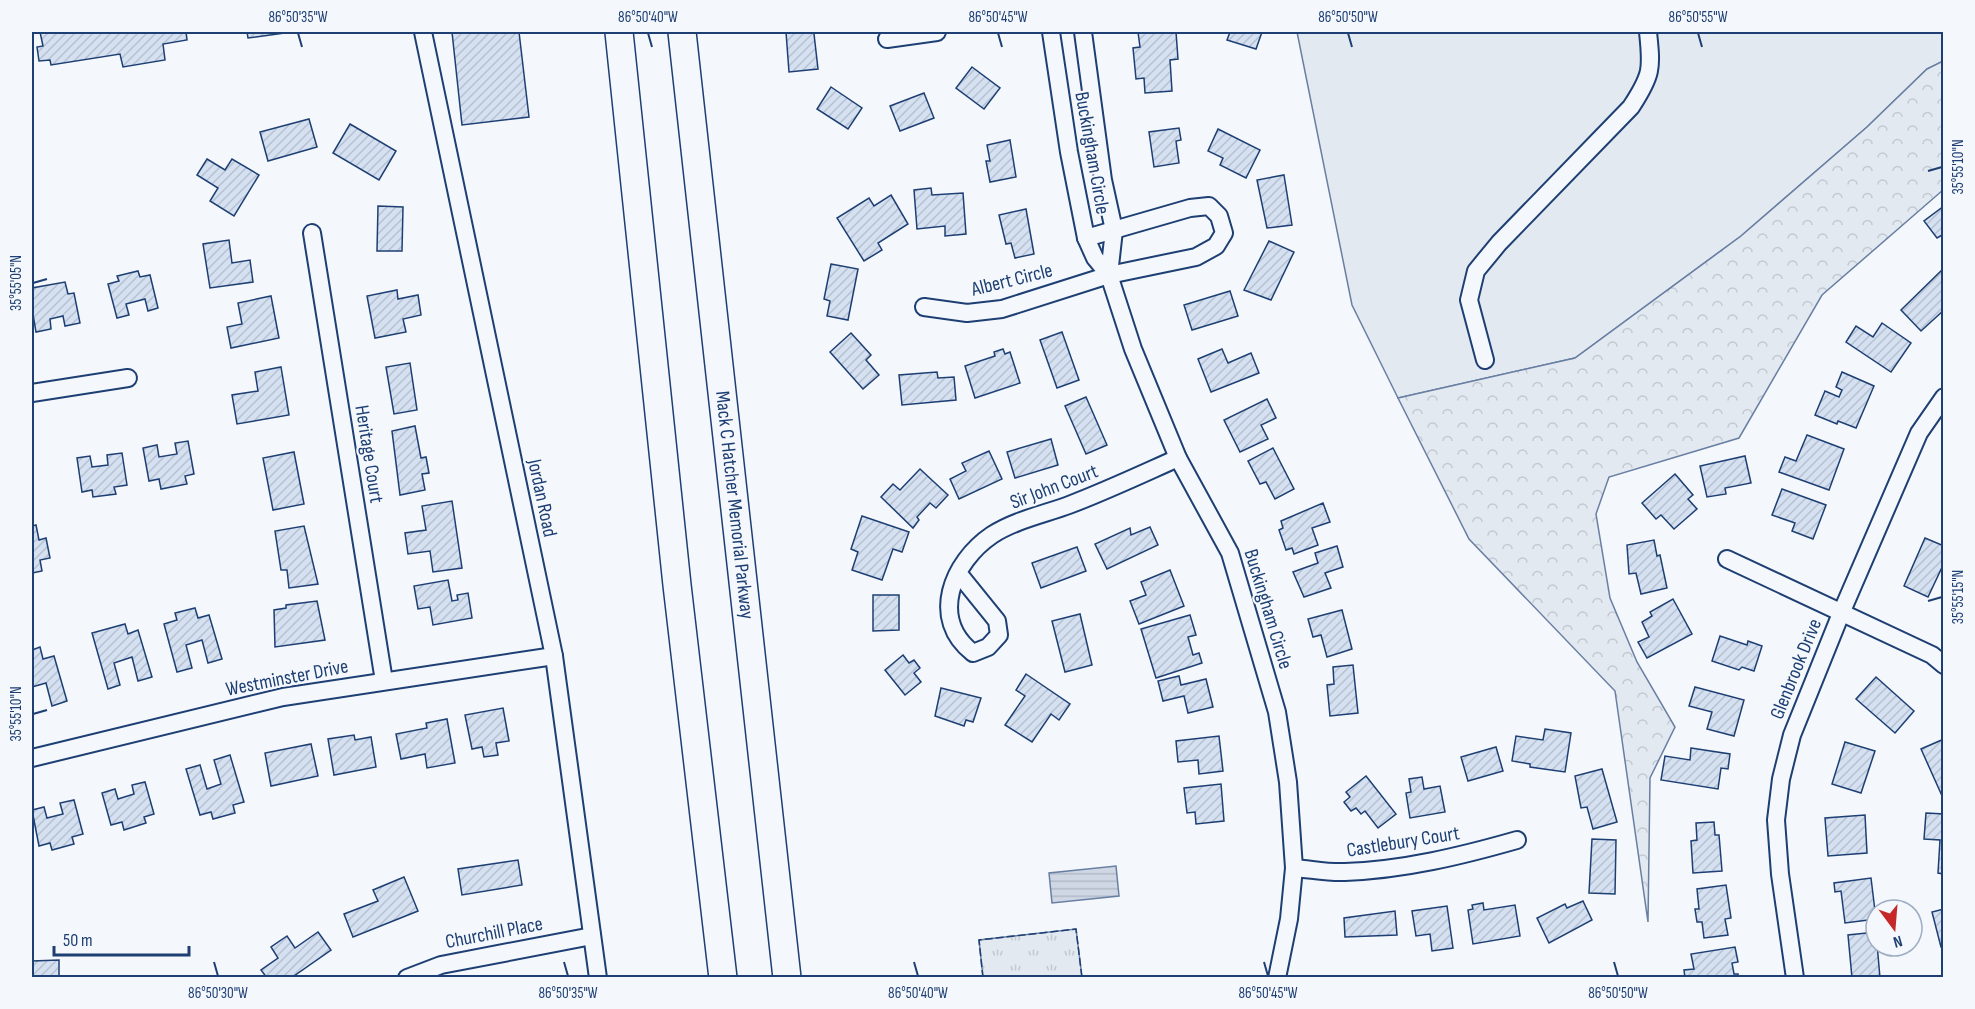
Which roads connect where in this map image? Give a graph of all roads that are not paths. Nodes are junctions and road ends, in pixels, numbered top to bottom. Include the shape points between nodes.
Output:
1 (423, 32) edge
2 (619, 32) edge
3 (682, 32) edge
4 (693, 32) edge
5 (937, 32) edge
6 (1051, 32) edge
7 (1083, 32) edge
8 (1648, 32) edge
9 (887, 39) dead end
10 (700, 202) junction
11 (1114, 230) junction
12 (312, 233) dead end
13 (1086, 238) junction
14 (1109, 275) junction
15 (924, 307) dead end
16 (1485, 360) dead end
17 (128, 378) dead end
18 (32, 393) edge
19 (1944, 397) edge
20 (1178, 458) junction
21 (1727, 559) dead end
22 (959, 574) dead end
23 (1842, 611) junction
24 (554, 656) junction
25 (1944, 665) edge
26 (384, 681) junction
27 (32, 758) edge
28 (1517, 840) dead end
29 (1294, 868) junction
30 (592, 936) junction
31 (407, 978) edge
32 (598, 978) edge
33 (723, 978) edge
34 (787, 978) edge
35 (1277, 978) edge
36 (1795, 978) edge

1 - 24 street, Jordan Road
2 - 33 highway
3 - 10 highway, Mack C Hatcher Memorial Parkway
4 - 10 highway via 710,175
5 - 9 street
6 - 13 street, Buckingham Circle
7 - 11 street, Buckingham Circle via 1103,180
8 - 16 street via 1648,81 1631,107 1476,271 1468,300
10 - 34 highway, Mack C Hatcher Memorial Parkway
11 - 13 street
11 - 14 street, Buckingham Circle
11 - 14 street, Albert Circle via 1209,206 1219,216 1224,233 1216,246 1196,257
12 - 26 street, Heritage Court
13 - 14 street, Buckingham Circle
14 - 15 street, Albert Circle via 1002,309 967,314
14 - 20 street, Buckingham Circle via 1133,349
17 - 18 street
19 - 23 street, Glenbrook Drive via 1919,433
20 - 22 street, Sir John Court via 993,535 975,550
20 - 29 street, Buckingham Circle via 1230,553 1256,633 1281,735
21 - 23 street
23 - 25 street via 1932,655
23 - 36 street, Glenbrook Drive via 1792,735 1781,779 1776,820
24 - 26 street, Westminster Drive
24 - 30 street, Jordan Road
26 - 27 street, Westminster Drive via 283,697
28 - 29 street, Castlebury Court via 1398,868 1343,873
29 - 35 street, Buckingham Circle
30 - 31 street, Churchill Place via 441,965
30 - 32 street, Jordan Road

